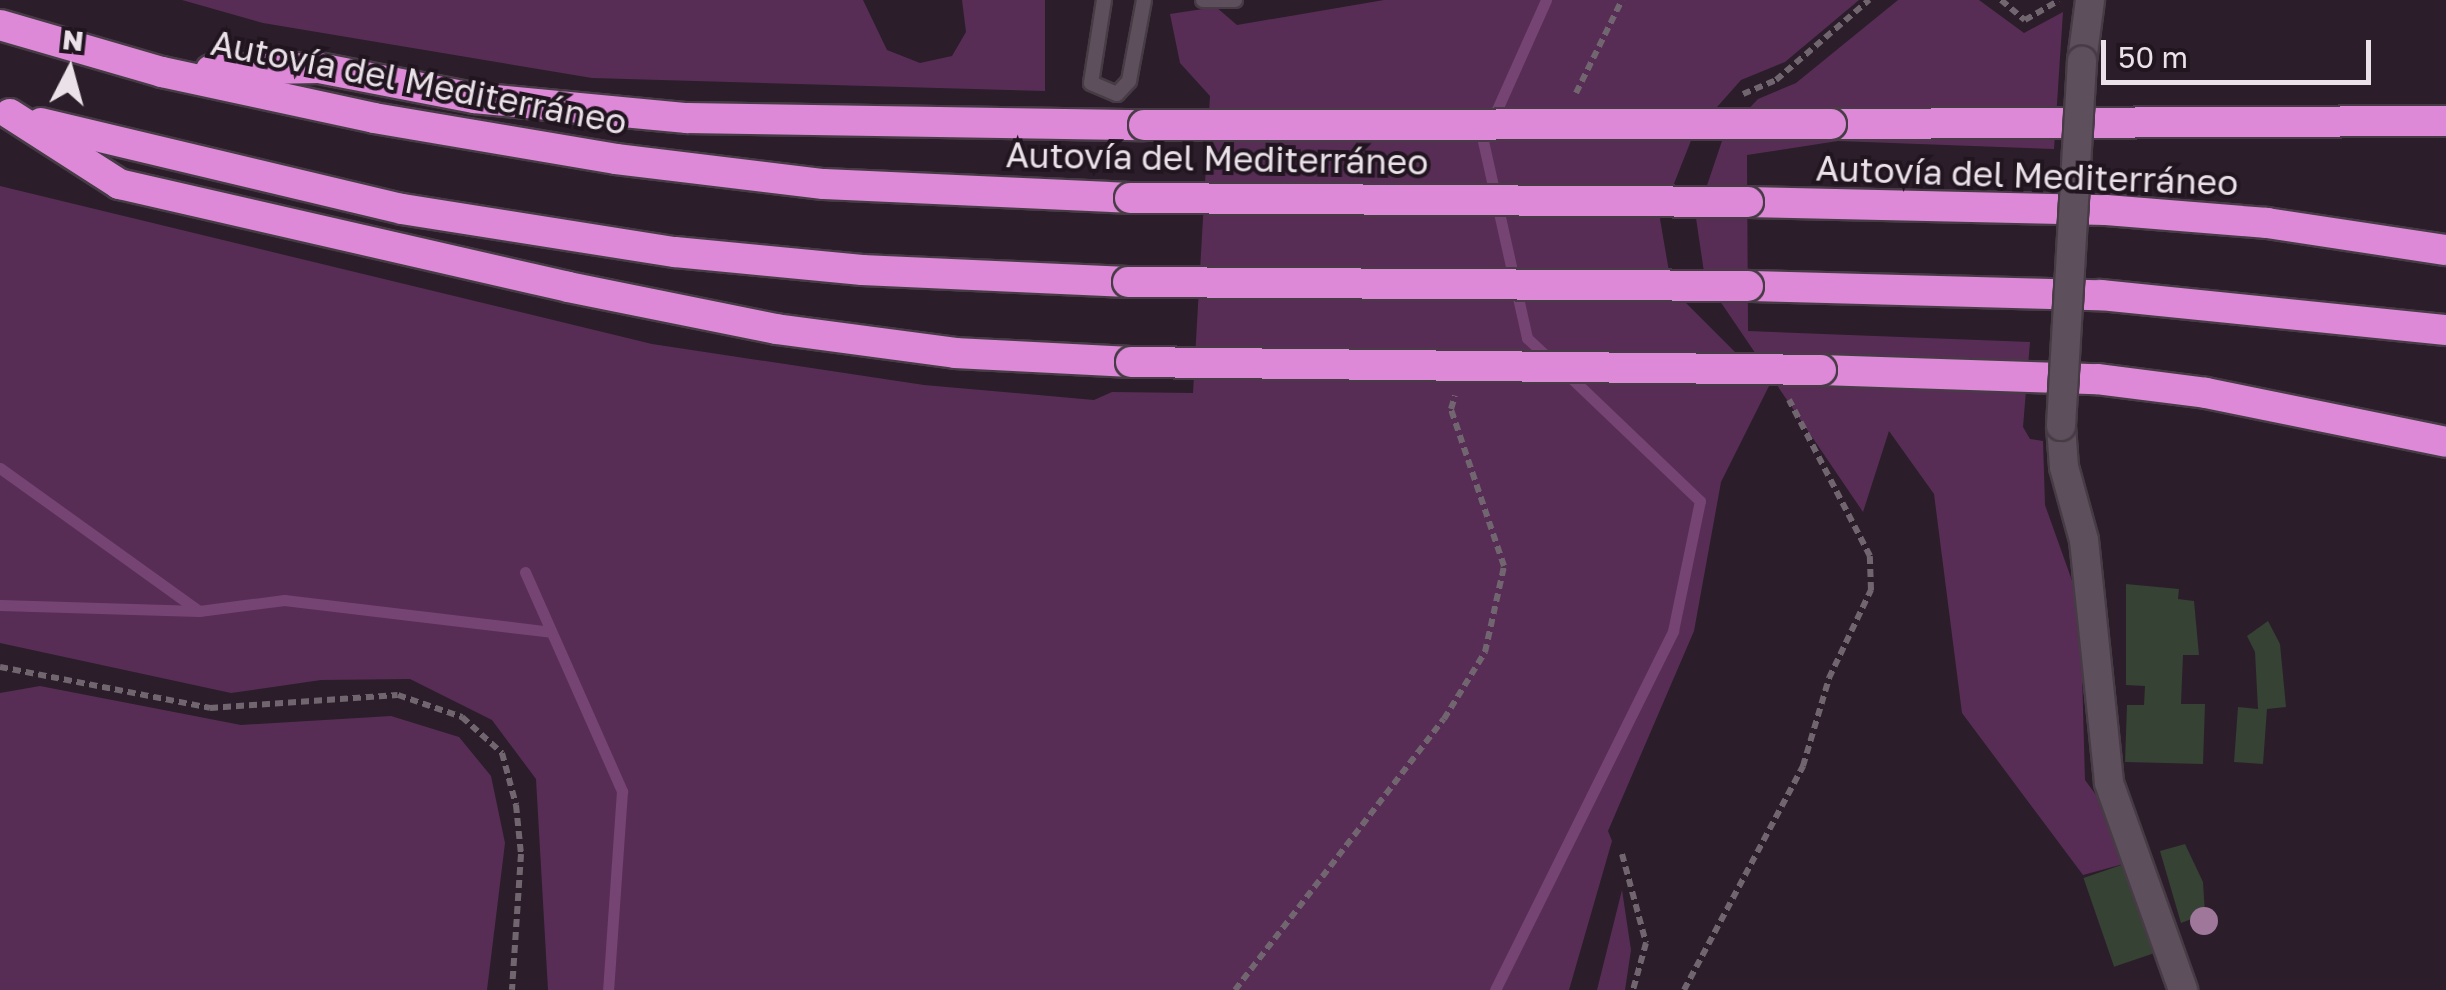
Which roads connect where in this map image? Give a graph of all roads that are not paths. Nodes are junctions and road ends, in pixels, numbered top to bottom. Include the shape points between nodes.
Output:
1 (1104, 0) edge
2 (1144, 0) edge
3 (1203, 0) edge
4 (1234, 0) edge
5 (2090, 0) edge
6 (0, 25) edge
7 (162, 72) junction
8 (5, 113) edge
9 (2446, 121) edge
10 (2446, 250) edge
11 (2446, 330) edge
12 (2446, 442) edge
13 (2183, 990) edge

1 - 2 lane via 1091,83 1117,94 1129,81
3 - 4 lane
5 - 13 street, bridge via 2061,426 2064,467 2084,540 2109,783
6 - 7 highway, Autovía del Mediterráneo
7 - 9 highway, bridge via 319,68 474,98 687,118 1144,125
7 - 10 highway, Autovía del Mediterráneo, bridge via 374,118 616,159 824,184 1130,198 2106,210 2268,223
8 - 11 highway, bridge via 402,209 675,252 862,270 1128,282 2101,294
8 - 12 highway, bridge via 119,184 776,329 955,353 1131,362 2097,380 2206,393

